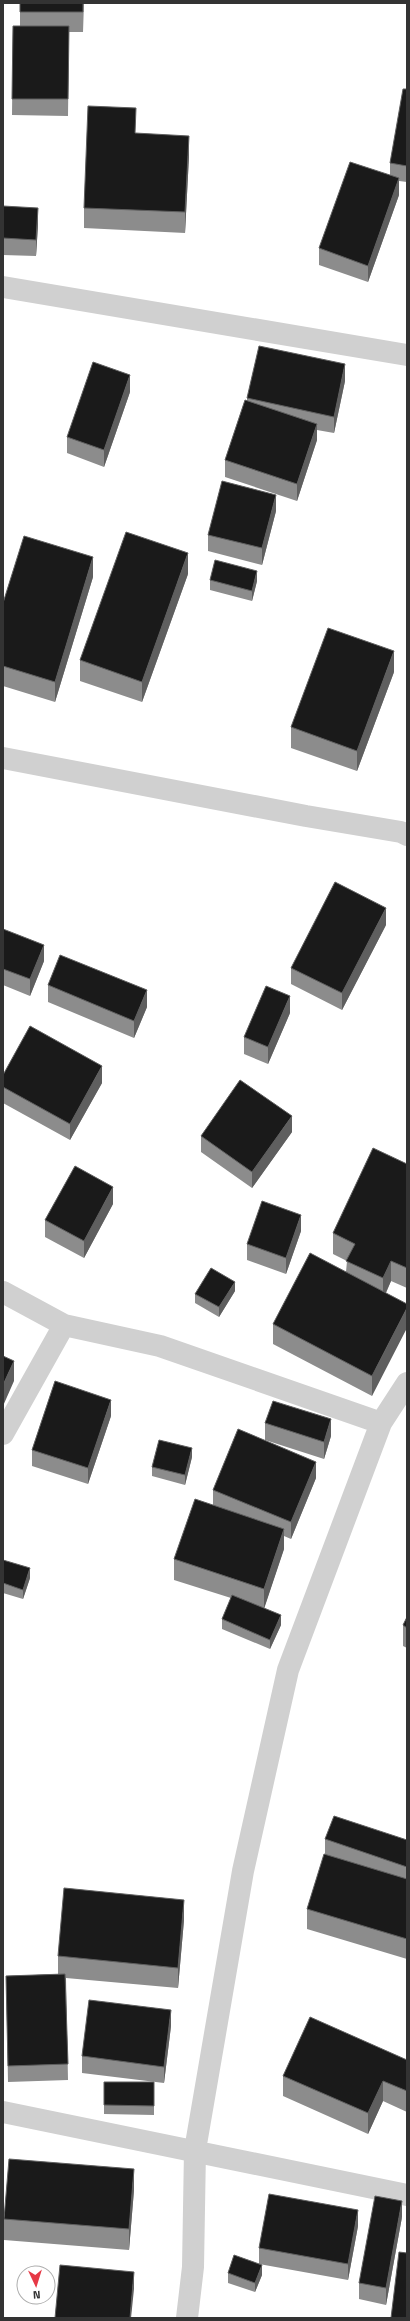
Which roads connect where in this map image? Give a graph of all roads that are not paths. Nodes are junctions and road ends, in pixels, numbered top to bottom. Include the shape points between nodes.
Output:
1 (3, 287) edge
2 (407, 355) edge
3 (3, 758) edge
4 (407, 835) edge
5 (3, 1292) edge
6 (64, 1325) junction
7 (407, 1383) edge
8 (381, 1423) junction
9 (3, 1434) edge
10 (3, 2112) edge
11 (196, 2150) junction
12 (407, 2195) edge
13 (187, 2318) edge

1 - 2 street
3 - 4 street
5 - 6 street
6 - 8 street via 160,1346
6 - 9 street
7 - 8 street
8 - 11 street via 288,1670 243,1871
10 - 11 street
11 - 12 street
11 - 13 street via 193,2267

